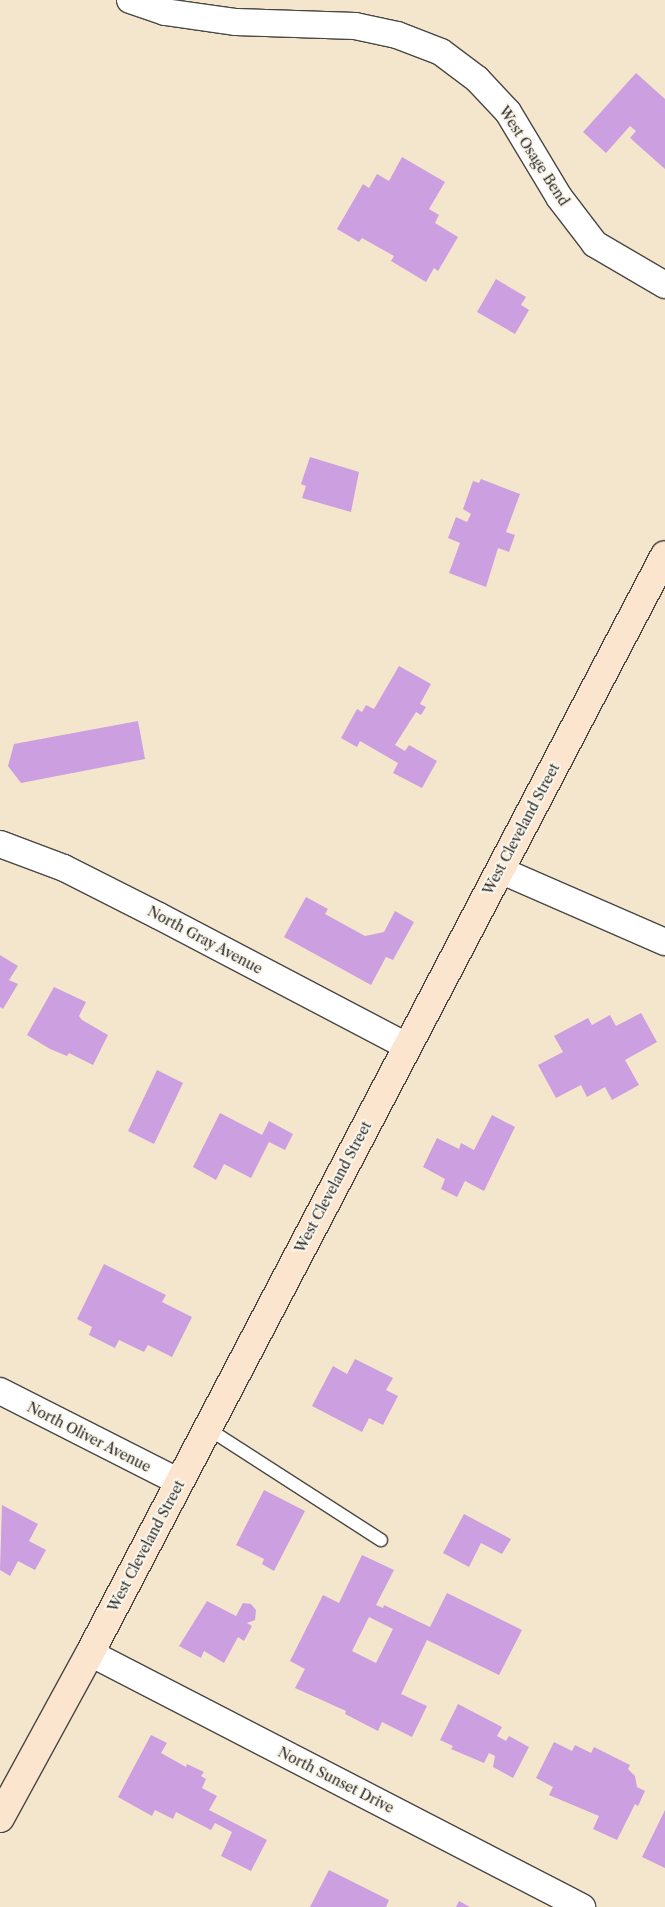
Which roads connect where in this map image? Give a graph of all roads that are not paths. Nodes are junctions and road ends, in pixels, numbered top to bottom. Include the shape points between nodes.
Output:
1 (130, 0) edge
2 (665, 285) edge
3 (665, 555) edge
4 (0, 844) edge
5 (500, 870) junction
6 (665, 942) edge
7 (406, 1046) junction
8 (0, 1391) edge
9 (208, 1428) junction
10 (179, 1482) junction
11 (381, 1540) dead end
12 (90, 1654) junction
13 (0, 1818) edge
14 (582, 1907) edge

1 - 2 street, West Osage Bend via 165,12 236,22 355,26 398,35 441,52 477,79 508,112 559,197 595,244
3 - 5 street, West Cleveland Street
4 - 7 street, North Gray Avenue via 64,868
5 - 6 street
5 - 7 street, West Cleveland Street
7 - 9 street, West Cleveland Street
8 - 10 street, North Oliver Avenue
9 - 10 street, West Cleveland Street
9 - 11 lane
10 - 12 street, West Cleveland Street
12 - 13 street, West Cleveland Street
12 - 14 street, North Sunset Drive

